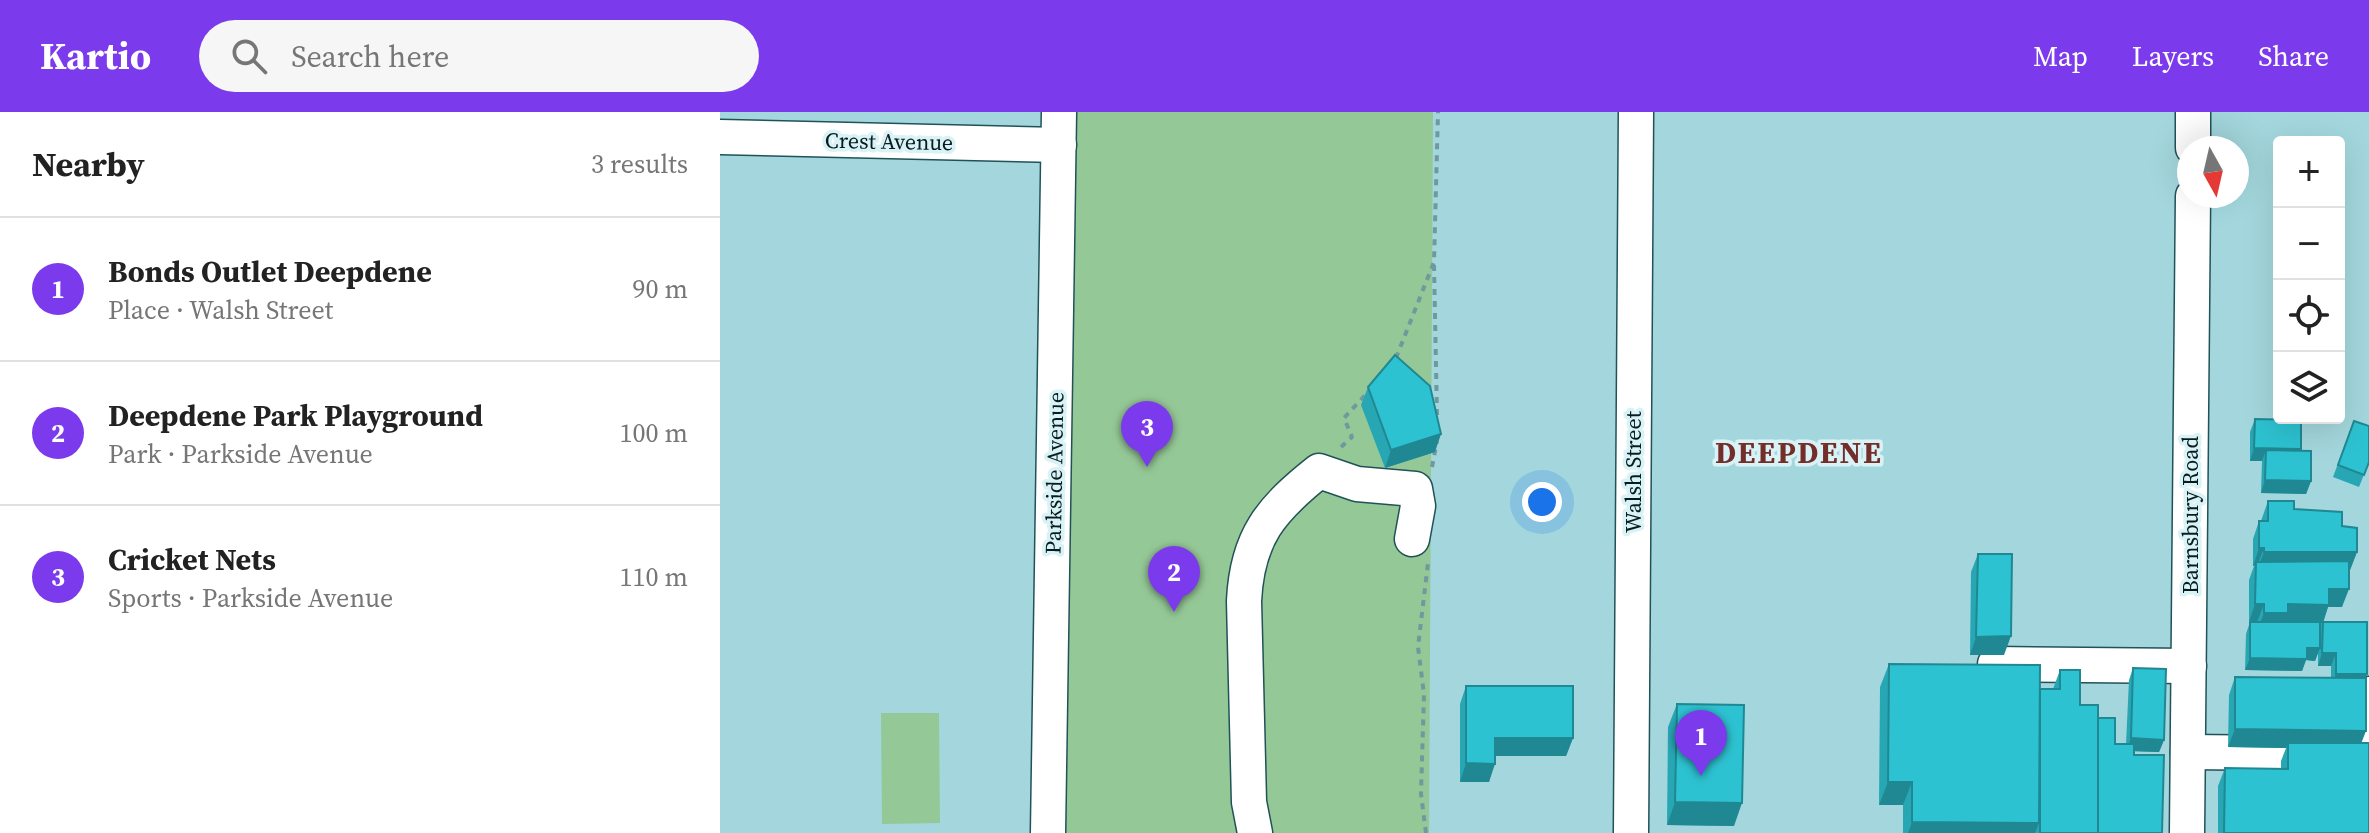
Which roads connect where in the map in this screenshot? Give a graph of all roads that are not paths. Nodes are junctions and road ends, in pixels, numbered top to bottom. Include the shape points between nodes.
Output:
1 (1636, 112) edge
2 (2193, 112) edge
3 (1059, 128) edge
4 (2193, 136) edge
5 (720, 137) edge
6 (2193, 208) edge
7 (1415, 522) road end
8 (1995, 664) edge
9 (2189, 666) junction
10 (2369, 694) edge
11 (2188, 752) junction
12 (1048, 833) edge
13 (1255, 833) edge
14 (1631, 833) edge
15 (2187, 833) edge

1 - 14 street, Walsh Street
2 - 4 street
3 - 5 street, Crest Avenue
3 - 12 street, Parkside Avenue
6 - 9 street, Barnsbury Road
7 - 13 street via 1415,489 1357,484 1319,471 1288,496 1260,530 1245,576 1244,601 1249,802
8 - 9 street
9 - 11 street, Barnsbury Road
10 - 11 street via 2366,754
11 - 15 street, Barnsbury Road

